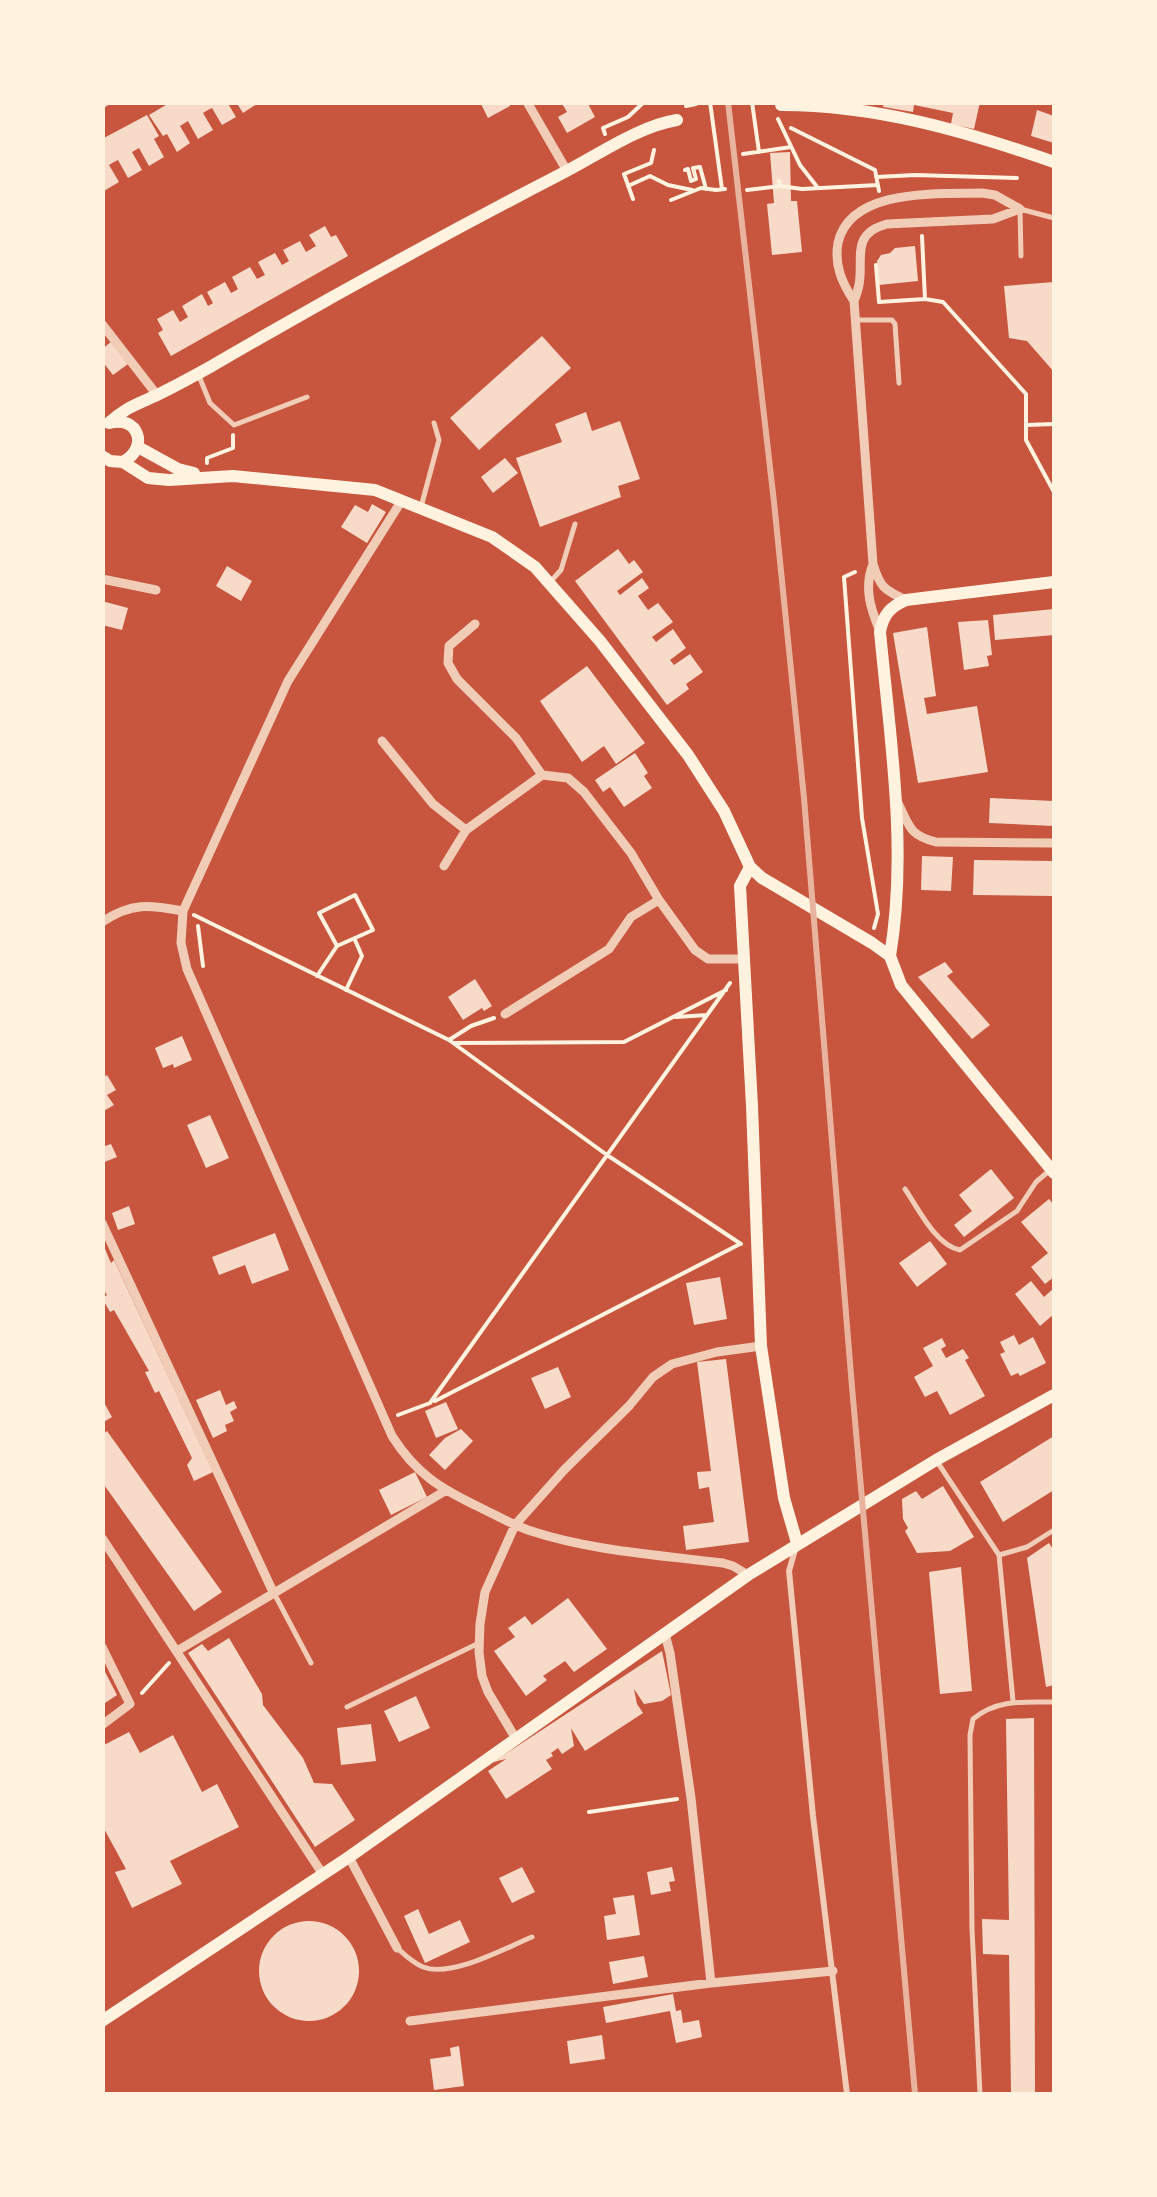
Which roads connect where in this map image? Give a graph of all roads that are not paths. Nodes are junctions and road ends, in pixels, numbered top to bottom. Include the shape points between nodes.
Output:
1 (527, 102) edge
2 (779, 112) road end
3 (677, 120) dead end
4 (1054, 162) edge
5 (567, 172) junction
6 (1020, 210) junction
7 (1054, 218) edge
8 (1021, 256) dead end
9 (854, 301) junction
10 (856, 320) junction
11 (102, 324) edge
12 (197, 374) junction
13 (899, 383) dead end
14 (157, 395) junction
15 (307, 397) dead end
16 (434, 423) dead end
17 (106, 425) edge
18 (136, 432) junction
19 (138, 447) junction
20 (110, 460) edge
21 (206, 476) junction
22 (402, 500) junction
23 (422, 507) junction
24 (575, 524) dead end
25 (873, 564) junction
26 (102, 579) edge
27 (1054, 582) edge
28 (548, 584) junction
29 (156, 590) dead end
30 (906, 600) junction
31 (475, 624) dead end
32 (880, 632) junction
33 (382, 740) dead end
34 (542, 775) junction
35 (896, 797) junction
36 (466, 830) junction
37 (1054, 844) edge
38 (444, 866) dead end
39 (750, 868) junction
40 (659, 900) junction
41 (183, 910) junction
42 (102, 922) edge
43 (890, 956) junction
44 (742, 960) junction
45 (506, 1014) road end
46 (1053, 1171) edge
47 (906, 1188) dead end
48 (103, 1224) edge
49 (761, 1346) junction
50 (1054, 1395) edge
51 (936, 1460) junction
52 (445, 1491) junction
53 (516, 1524) junction
54 (1054, 1530) edge
55 (102, 1538) edge
56 (797, 1543) junction
57 (999, 1555) junction
58 (748, 1575) junction
59 (274, 1592) junction
60 (665, 1634) junction
61 (480, 1642) junction
62 (102, 1647) edge
63 (176, 1651) junction
64 (311, 1663) dead end
65 (1013, 1701) junction
66 (1054, 1702) edge
67 (347, 1707) dead end
68 (102, 1725) edge
69 (516, 1740) junction
70 (349, 1856) junction
71 (322, 1873) junction
72 (532, 1937) dead end
73 (397, 1948) joint
74 (833, 1971) junction
75 (711, 1983) junction
76 (102, 2020) edge
77 (410, 2021) dead end
78 (847, 2094) edge
79 (980, 2094) edge

1 - 5 street
2 - 4 main road via 820,105 900,116
3 - 5 main road
5 - 12 main road
6 - 7 lane
6 - 8 lane
6 - 9 street via 993,219 873,229 858,255
6 - 9 street via 982,192 902,198 855,212 836,251
9 - 10 street
10 - 13 lane via 896,324
10 - 25 street
11 - 14 street
12 - 14 main road
12 - 15 lane via 210,403 234,426
14 - 17 main road via 125,408
14 - 18 main road
16 - 23 lane via 439,440
17 - 18 main road via 128,423
18 - 19 main road
19 - 20 main road via 132,456
19 - 21 main road
20 - 21 main road via 148,478
21 - 22 main road via 345,486
22 - 23 main road
22 - 41 street via 288,681
23 - 28 main road via 492,537
24 - 28 lane via 561,570
25 - 30 street via 886,590
25 - 32 street via 868,597
26 - 29 street
27 - 30 main road
28 - 39 main road via 688,755
30 - 32 main road via 894,604
31 - 34 street via 449,646 448,663
32 - 35 main road
33 - 36 street via 433,804
34 - 36 street
34 - 40 street via 568,778 584,792
35 - 37 street via 918,837
35 - 43 main road
36 - 38 street
39 - 43 main road
39 - 44 main road via 740,886
40 - 44 street via 694,950
40 - 45 street via 631,917 609,948
41 - 42 street via 141,905
41 - 52 street via 187,969 383,1417 404,1456
43 - 46 main road via 902,985
44 - 49 main road
46 - 47 lane via 1036,1182 1017,1211 960,1250 930,1228
48 - 59 street
49 - 53 street via 672,1364 654,1377
49 - 56 main road
50 - 51 main road
51 - 56 main road
51 - 57 lane
52 - 53 street
52 - 59 street
53 - 58 street via 556,1538 723,1563
53 - 61 street via 485,1592
54 - 57 lane
55 - 63 street
56 - 58 main road
56 - 74 street via 789,1571
57 - 65 lane
58 - 60 main road
59 - 63 street
59 - 64 lane
60 - 69 main road
60 - 75 street via 692,1798
61 - 67 lane
61 - 69 street via 482,1676
62 - 68 street via 130,1704
63 - 71 street
65 - 66 lane
65 - 79 lane via 984,1709 972,1719 970,1736
69 - 70 main road
70 - 71 main road
70 - 73 street
71 - 76 main road
72 - 73 lane via 450,1968 422,1966
74 - 75 street
74 - 78 street
75 - 77 street

